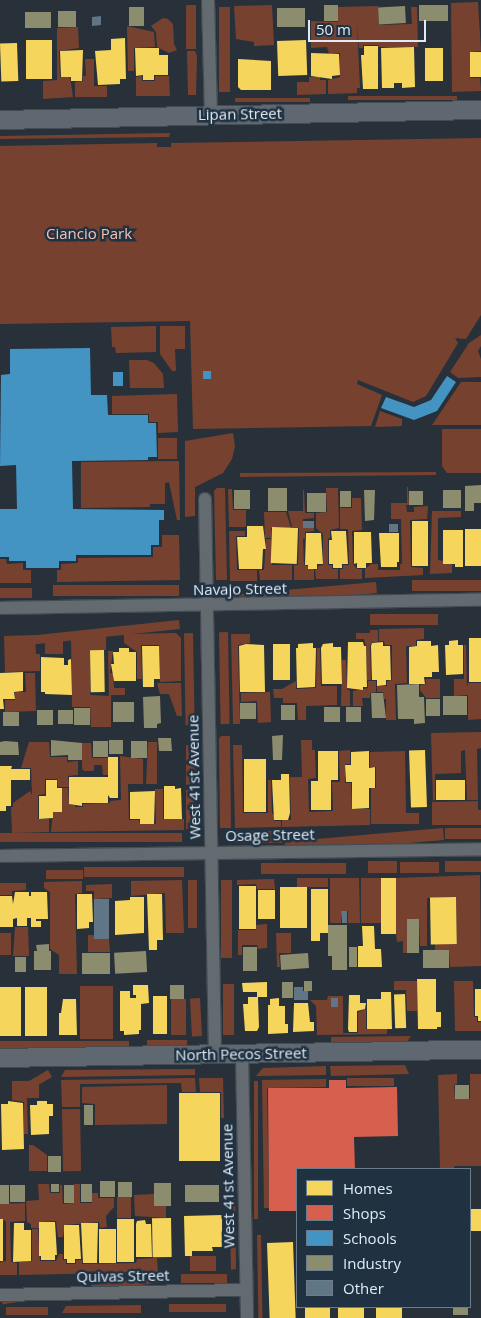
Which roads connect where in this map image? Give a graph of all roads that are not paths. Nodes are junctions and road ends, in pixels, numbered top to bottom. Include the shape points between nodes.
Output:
1 (208, 0) edge
2 (481, 110) edge
3 (211, 115) junction
4 (0, 120) edge
5 (205, 499) dead end
6 (481, 600) edge
7 (207, 605) junction
8 (0, 608) edge
9 (481, 848) edge
10 (211, 852) junction
11 (0, 856) edge
12 (481, 1050) edge
13 (214, 1054) junction
14 (242, 1054) junction
15 (0, 1058) edge
16 (246, 1290) junction
17 (0, 1295) edge
18 (247, 1318) edge

1 - 3 street
2 - 3 main road, Lipan Street
3 - 4 main road, Lipan Street
5 - 7 street, West 41st Avenue
6 - 7 street, Navajo Street
7 - 8 street, Navajo Street
7 - 10 street, West 41st Avenue
9 - 10 street, Osage Street
10 - 11 street, Osage Street
10 - 13 street, West 41st Avenue
12 - 14 main road, North Pecos Street
13 - 14 main road, North Pecos Street
13 - 15 main road, North Pecos Street
14 - 16 street, West 41st Avenue
16 - 17 street, Quivas Street
16 - 18 street, West 41st Avenue

